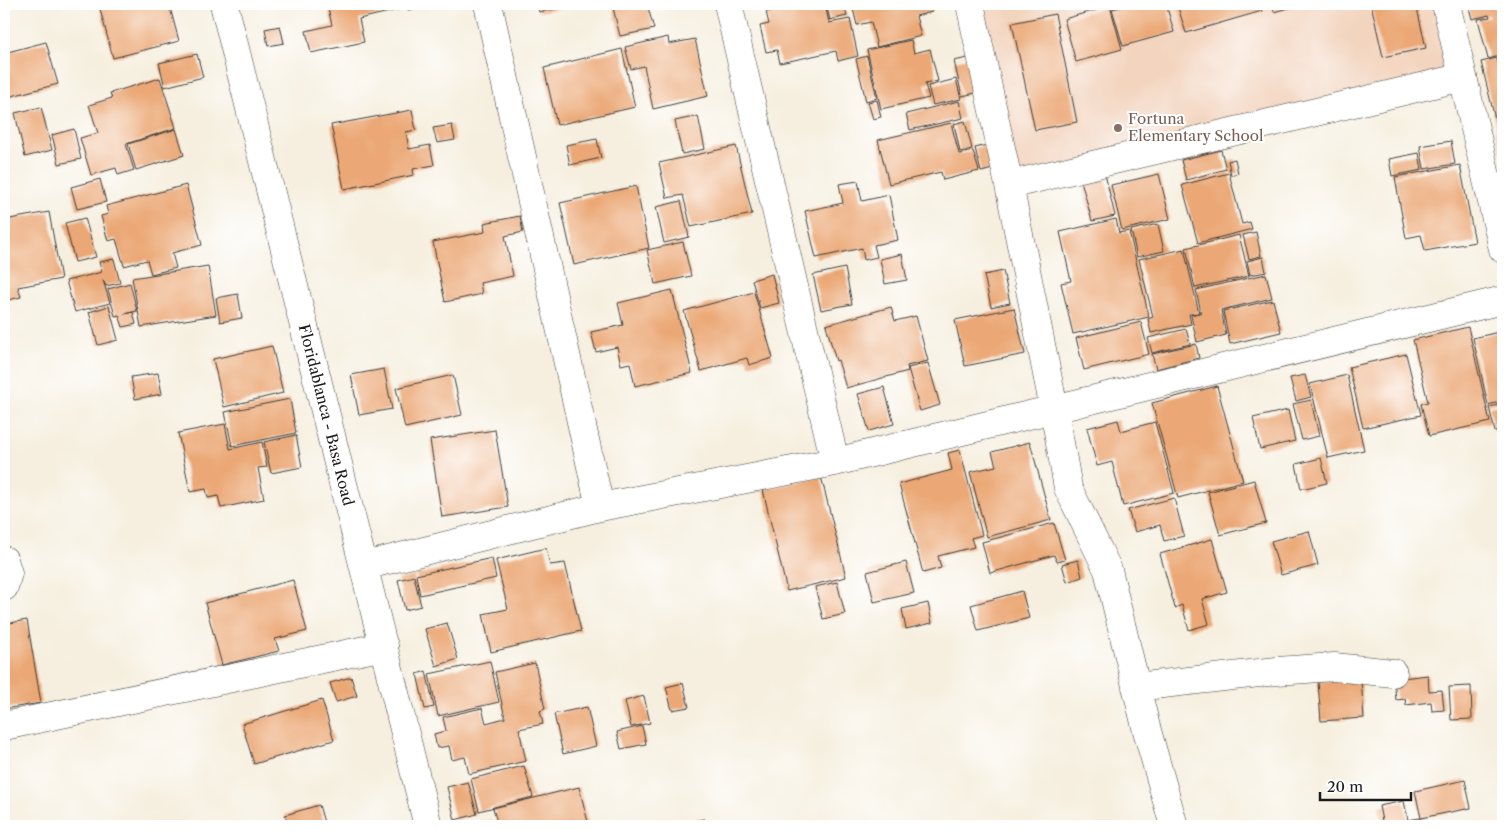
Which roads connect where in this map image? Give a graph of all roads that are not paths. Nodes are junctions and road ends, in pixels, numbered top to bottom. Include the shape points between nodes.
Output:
1 (224, 4) edge
2 (488, 4) edge
3 (728, 4) edge
4 (970, 4) edge
5 (1446, 4) edge
6 (1463, 77) junction
7 (1009, 185) junction
8 (1503, 248) edge
9 (1503, 300) edge
10 (1054, 408) junction
11 (834, 462) junction
12 (600, 507) junction
13 (4, 560) edge
14 (364, 566) junction
15 (4, 587) edge
16 (384, 646) junction
17 (1393, 673) dead end
18 (1136, 687) junction
19 (4, 726) edge
20 (1169, 825) edge
21 (428, 826) edge

1 - 14 street, Floridablanca - Basa Road
2 - 12 street
3 - 11 street
4 - 7 street
5 - 6 street
6 - 7 street
6 - 8 street
7 - 10 street
9 - 10 street
10 - 11 street
10 - 18 street via 1068,488 1108,570
11 - 12 street
12 - 14 street
13 - 15 street via 8,573
14 - 16 street, Floridablanca - Basa Road
16 - 19 street
16 - 21 street, Floridablanca - Basa Road
17 - 18 street via 1334,667
18 - 20 street

